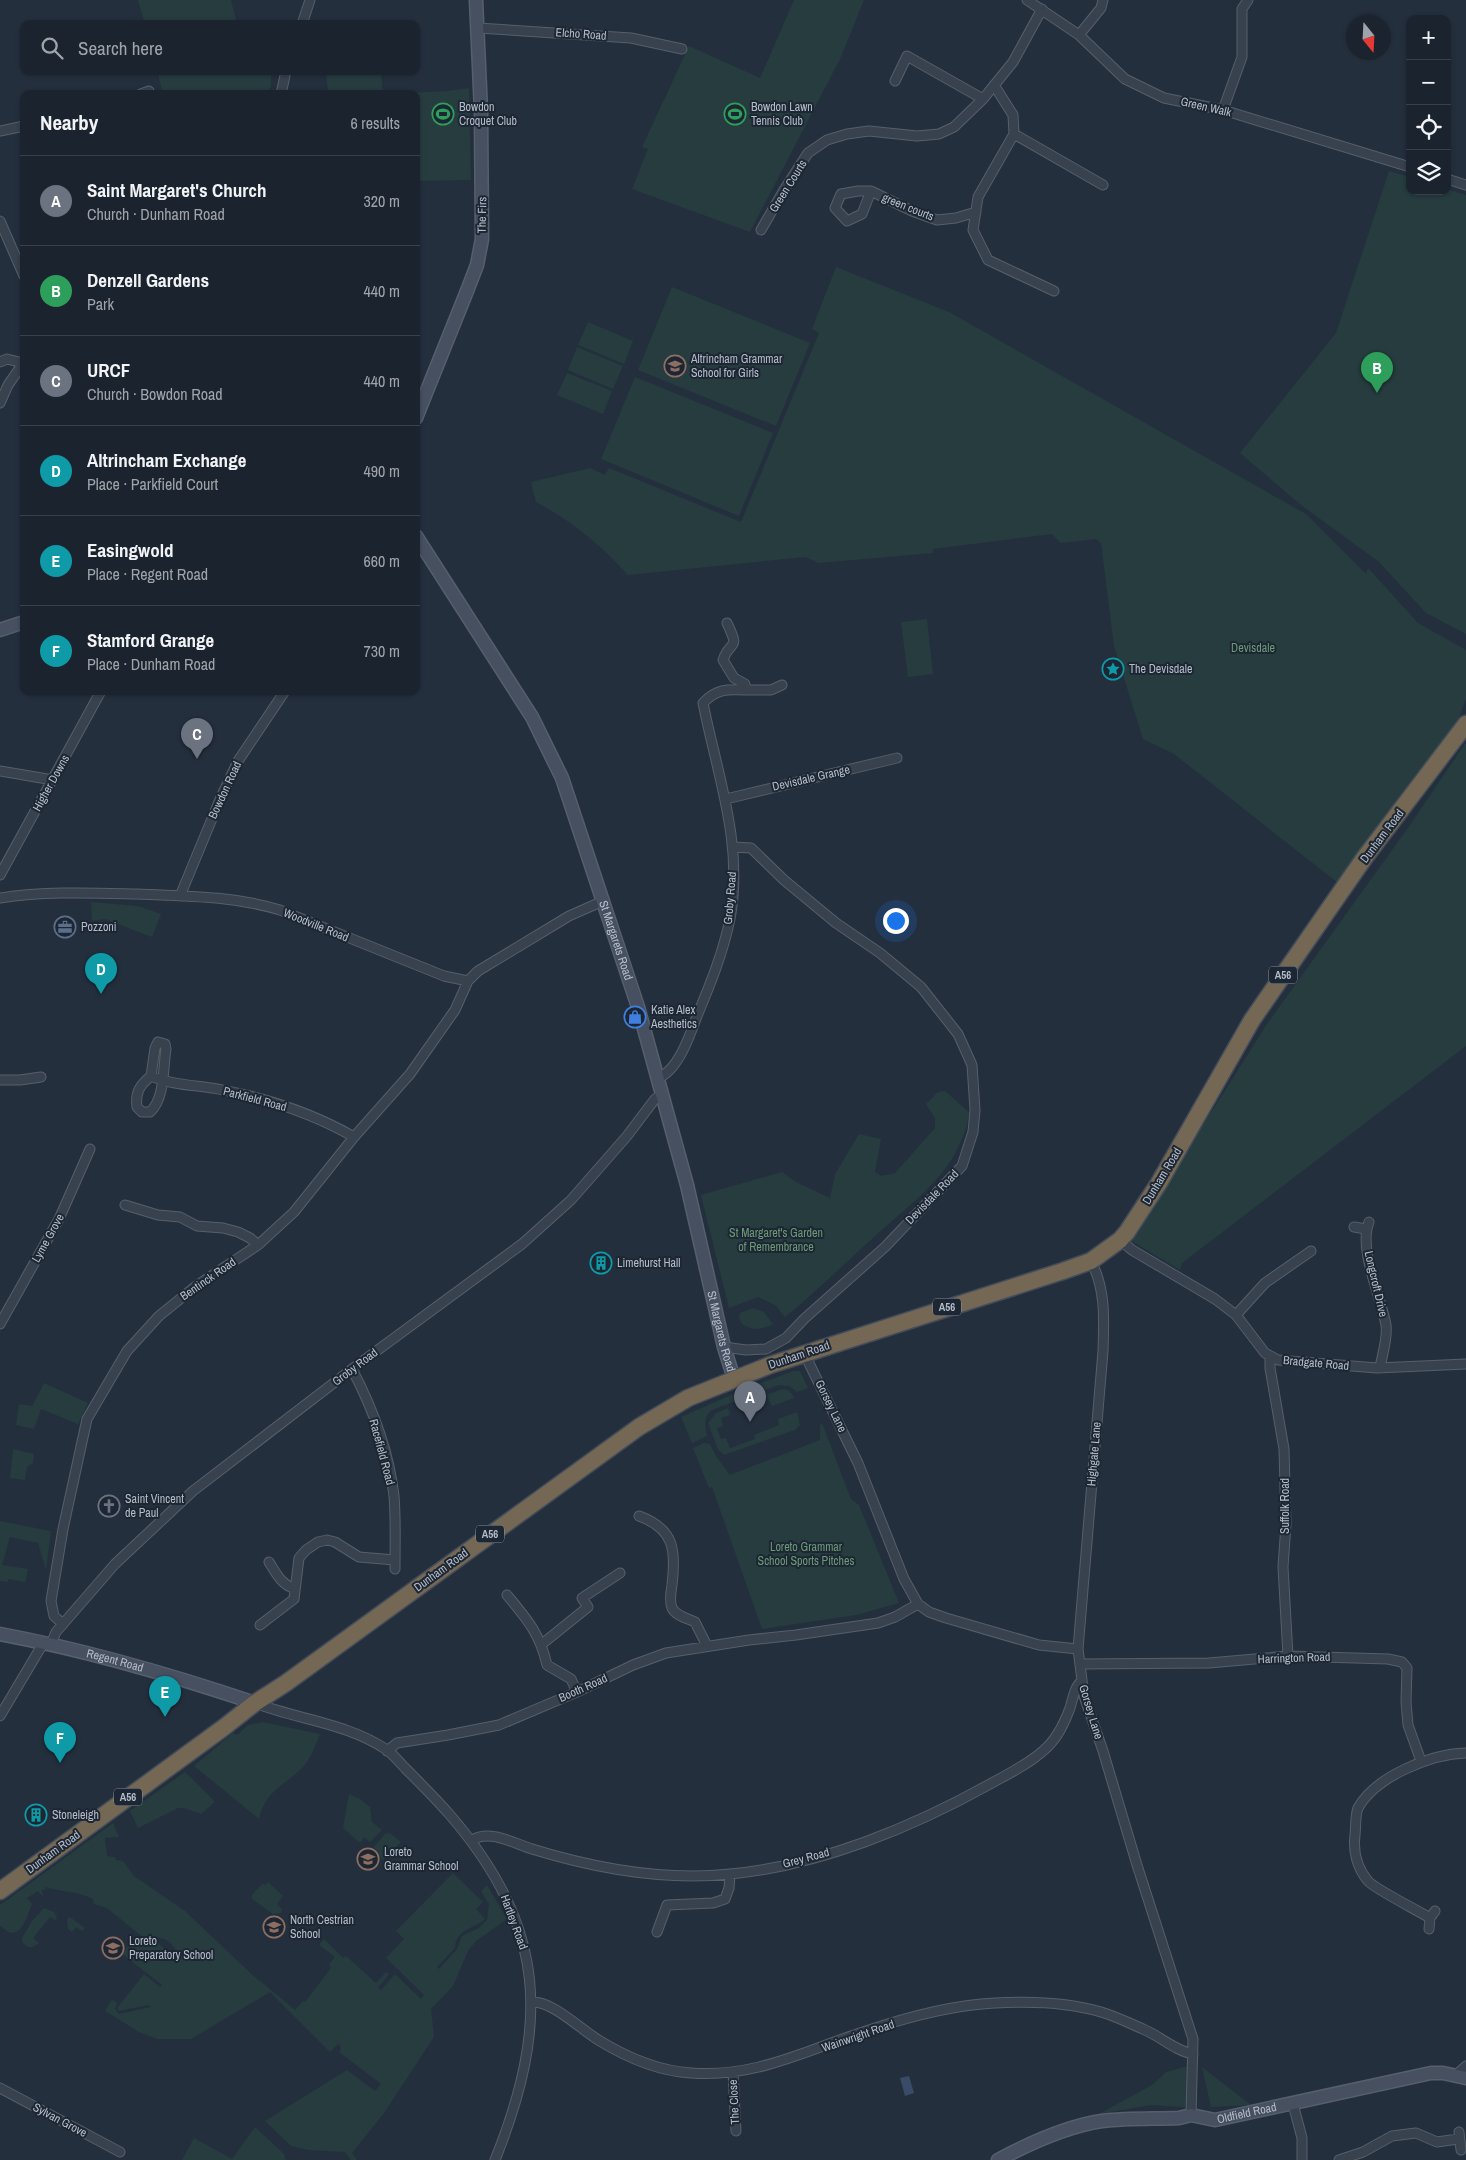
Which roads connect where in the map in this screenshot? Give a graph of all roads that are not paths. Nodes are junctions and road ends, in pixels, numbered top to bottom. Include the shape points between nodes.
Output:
1 (310, 0) edge
2 (476, 0) edge
3 (1027, 0) edge
4 (1103, 0) edge
5 (1248, 0) edge
6 (1042, 9) junction
7 (303, 20) edge
8 (478, 28) junction
9 (1079, 35) junction
10 (682, 49) dead end
11 (285, 75) edge
12 (895, 81) dead end
13 (994, 85) junction
14 (282, 90) edge
15 (983, 99) junction
16 (1223, 110) junction
17 (20, 127) edge
18 (0, 131) edge
19 (1014, 134) junction
20 (1406, 166) edge
21 (1451, 180) edge
22 (1103, 185) dead end
23 (1466, 185) edge
24 (871, 191) dead end
25 (976, 212) junction
26 (0, 221) edge
27 (761, 230) dead end
28 (20, 267) edge
29 (1054, 291) dead end
30 (0, 362) edge
31 (20, 362) edge
32 (20, 367) edge
33 (0, 403) edge
34 (420, 408) edge
35 (420, 542) edge
36 (20, 623) edge
37 (727, 623) dead end
38 (0, 630) edge
39 (782, 684) dead end
40 (745, 690) junction
41 (99, 695) edge
42 (282, 695) edge
43 (1466, 724) edge
44 (897, 758) dead end
45 (0, 771) edge
46 (53, 780) junction
47 (726, 799) junction
48 (733, 847) junction
49 (0, 875) edge
50 (180, 896) junction
51 (0, 898) edge
52 (604, 901) junction
53 (468, 980) junction
54 (151, 1076) junction
55 (41, 1077) dead end
56 (658, 1078) junction
57 (0, 1080) edge
58 (162, 1081) junction
59 (662, 1095) junction
60 (354, 1137) junction
61 (90, 1150) dead end
62 (125, 1204) dead end
63 (1354, 1227) dead end
64 (1120, 1240) junction
65 (258, 1245) junction
66 (1311, 1251) dead end
67 (1091, 1261) junction
68 (1236, 1315) junction
69 (0, 1324) edge
70 (724, 1347) junction
71 (804, 1353) junction
72 (1270, 1357) junction
73 (1466, 1364) edge
74 (1380, 1368) junction
75 (352, 1369) junction
76 (734, 1379) junction
77 (639, 1516) dead end
78 (269, 1562) dead end
79 (620, 1573) dead end
80 (295, 1589) junction
81 (507, 1595) dead end
82 (918, 1604) junction
83 (63, 1624) junction
84 (260, 1625) dead end
85 (0, 1634) edge
86 (47, 1643) junction
87 (542, 1644) junction
88 (707, 1646) junction
89 (1078, 1649) junction
90 (1288, 1656) junction
91 (1081, 1664) junction
92 (1082, 1681) junction
93 (577, 1692) junction
94 (255, 1703) junction
95 (0, 1716) edge
96 (387, 1751) junction
97 (1466, 1753) edge
98 (1421, 1761) junction
99 (472, 1840) junction
100 (730, 1874) junction
101 (0, 1891) edge
102 (1429, 1929) dead end
103 (657, 1932) dead end
104 (532, 2002) junction
105 (1193, 2054) junction
106 (733, 2072) junction
107 (1463, 2073) edge
108 (0, 2088) edge
109 (1293, 2104) junction
110 (1191, 2115) junction
111 (736, 2131) dead end
112 (1461, 2150) dead end
113 (120, 2152) dead end
114 (1364, 2156) edge
115 (495, 2160) edge
116 (998, 2160) edge
117 (1302, 2160) edge
118 (1339, 2160) edge

1 - 7 street
2 - 8 street, The Firs
3 - 6 street, Green Walk
4 - 9 street via 1101,8
5 - 16 street via 1242,8 1242,58
6 - 9 street, Green Walk
6 - 13 street, Green Courts via 1013,62
8 - 10 street, Elcho Road via 632,38
8 - 34 street, The Firs via 482,239 467,291
9 - 16 street, Green Walk via 1125,79 1164,98
11 - 14 street
12 - 15 street via 907,56
13 - 15 street, Green Courts
13 - 19 street via 1013,115
15 - 27 street, Green Courts via 954,126 939,134 917,136 869,131 827,140 808,153
16 - 20 street, Green Walk
17 - 18 street
19 - 22 street
19 - 25 street via 978,197
21 - 23 street
24 - 25 street, green courts via 937,220
25 - 29 street via 973,230 988,260
26 - 28 street
30 - 31 street via 7,359
32 - 33 street
35 - 52 street, St Margarets Road via 532,717 562,778
36 - 38 street
37 - 40 street via 734,644 722,660 734,678 745,684
39 - 40 street via 772,690
40 - 47 street, Groby Road via 732,689 712,694 703,703
41 - 46 street, Higher Downs
42 - 50 street, Bowdon Road via 238,760
43 - 64 highway, Dunham Road / A56 via 1365,857 1252,1020 1159,1183
44 - 47 street, Devisdale Grange
45 - 46 street
46 - 49 street, Higher Downs
47 - 48 street, Groby Road
48 - 56 street, Groby Road via 730,918 713,976 673,1068
48 - 70 street, Devisdale Road via 751,848 836,924 921,987 958,1034 972,1065 976,1110 962,1166 885,1247 778,1344 756,1350
50 - 51 street, Woodville Road via 84,893
50 - 53 street, Woodville Road via 260,904 444,976
52 - 53 street via 568,916
52 - 56 street, St Margarets Road
53 - 60 street, Bentinck Road via 455,1010 410,1074
54 - 58 street, Parkfield Road
54 - 58 street via 156,1045 162,1042 166,1049
54 - 58 street via 140,1085 137,1094 136,1107 142,1112 153,1110
55 - 57 street
56 - 59 street, St Margarets Road
58 - 60 street, Parkfield Road via 224,1090 278,1104 332,1124
59 - 70 street, St Margarets Road via 687,1185
59 - 75 street, Groby Road via 655,1099 571,1200 522,1244
60 - 65 street, Bentinck Road via 294,1212
61 - 69 street, Lyme Grove via 59,1220
62 - 65 street via 158,1215 180,1217 197,1226 238,1232
63 - 74 street, Longcroft Drive via 1367,1225 1368,1256 1386,1327
64 - 67 highway, Dunham Road / A56
64 - 68 street, Bradgate Road via 1216,1299
65 - 83 street, Bentinck Road via 196,1286 159,1316 126,1351 87,1418 51,1601 54,1616
66 - 68 street via 1265,1283
67 - 71 highway, Dunham Road / A56
67 - 89 street, Highgate Lane via 1099,1278 1103,1302 1103,1351
68 - 72 street, Bradgate Road
70 - 76 street, St Margarets Road
71 - 76 highway, Dunham Road / A56
71 - 82 street, Gorsey Lane via 858,1463 904,1579
72 - 74 street, Bradgate Road
72 - 90 street, Suffolk Road via 1284,1449 1286,1524 1283,1567
73 - 74 street, Bradgate Road
75 - 80 street, Racefield Road via 387,1460 394,1495 395,1565 359,1557 335,1542 323,1540 300,1556
75 - 83 street, Groby Road via 192,1492 115,1564
76 - 94 highway, Dunham Road / A56 via 688,1398 638,1427
77 - 88 street via 658,1525 669,1539 674,1556 672,1608 677,1614 695,1622
78 - 80 street via 280,1580
79 - 87 street via 582,1598 588,1607
80 - 84 street via 292,1601
81 - 87 street
82 - 88 street, Booth Road via 878,1623
82 - 89 street via 946,1618 1039,1645
83 - 86 street, Groby Road
85 - 86 street, Regent Road
86 - 94 street, Regent Road
86 - 95 street, Groby Road
87 - 93 street via 547,1665 571,1679
88 - 93 street, Booth Road via 658,1656
89 - 91 street, Gorsey Lane
90 - 91 street, Harrington Road via 1209,1664
90 - 98 street, Harrington Road via 1388,1659 1405,1663 1408,1725
91 - 92 street, Gorsey Lane
92 - 100 street, Grey Road via 1076,1687 1062,1727 1044,1750 971,1795 901,1828 800,1862
92 - 105 street, Gorsey Lane via 1084,1696 1193,2039
93 - 96 street, Booth Road via 499,1724 397,1743
94 - 96 street via 342,1728
94 - 101 highway, Dunham Road / A56
96 - 99 street, Hartley Road via 434,1796
97 - 98 street
98 - 102 street via 1380,1784 1367,1796 1357,1810 1353,1845 1358,1864 1368,1882 1432,1915
99 - 100 street, Grey Road via 486,1834 569,1860 641,1873
99 - 104 street, Hartley Road via 513,1912 528,1962
100 - 103 street via 730,1888 725,1900 667,1905
104 - 106 street, Wainwright Road via 548,2006 600,2041 642,2063 684,2073
104 - 115 street, Hartley Road via 527,2062
105 - 106 street, Wainwright Road via 1100,2012 1049,2003 1021,2002 974,2005 924,2015 863,2032 797,2057
105 - 110 street, Gorsey Lane
106 - 111 street, The Close
107 - 109 street, Oldfield Road via 1431,2074
108 - 113 street, Sylvan Grove
109 - 110 street, Oldfield Road via 1215,2120
109 - 117 street via 1302,2138
110 - 116 street, Oldfield Road via 1082,2125
112 - 114 street via 1458,2135 1437,2142 1416,2133 1392,2136
114 - 118 street

